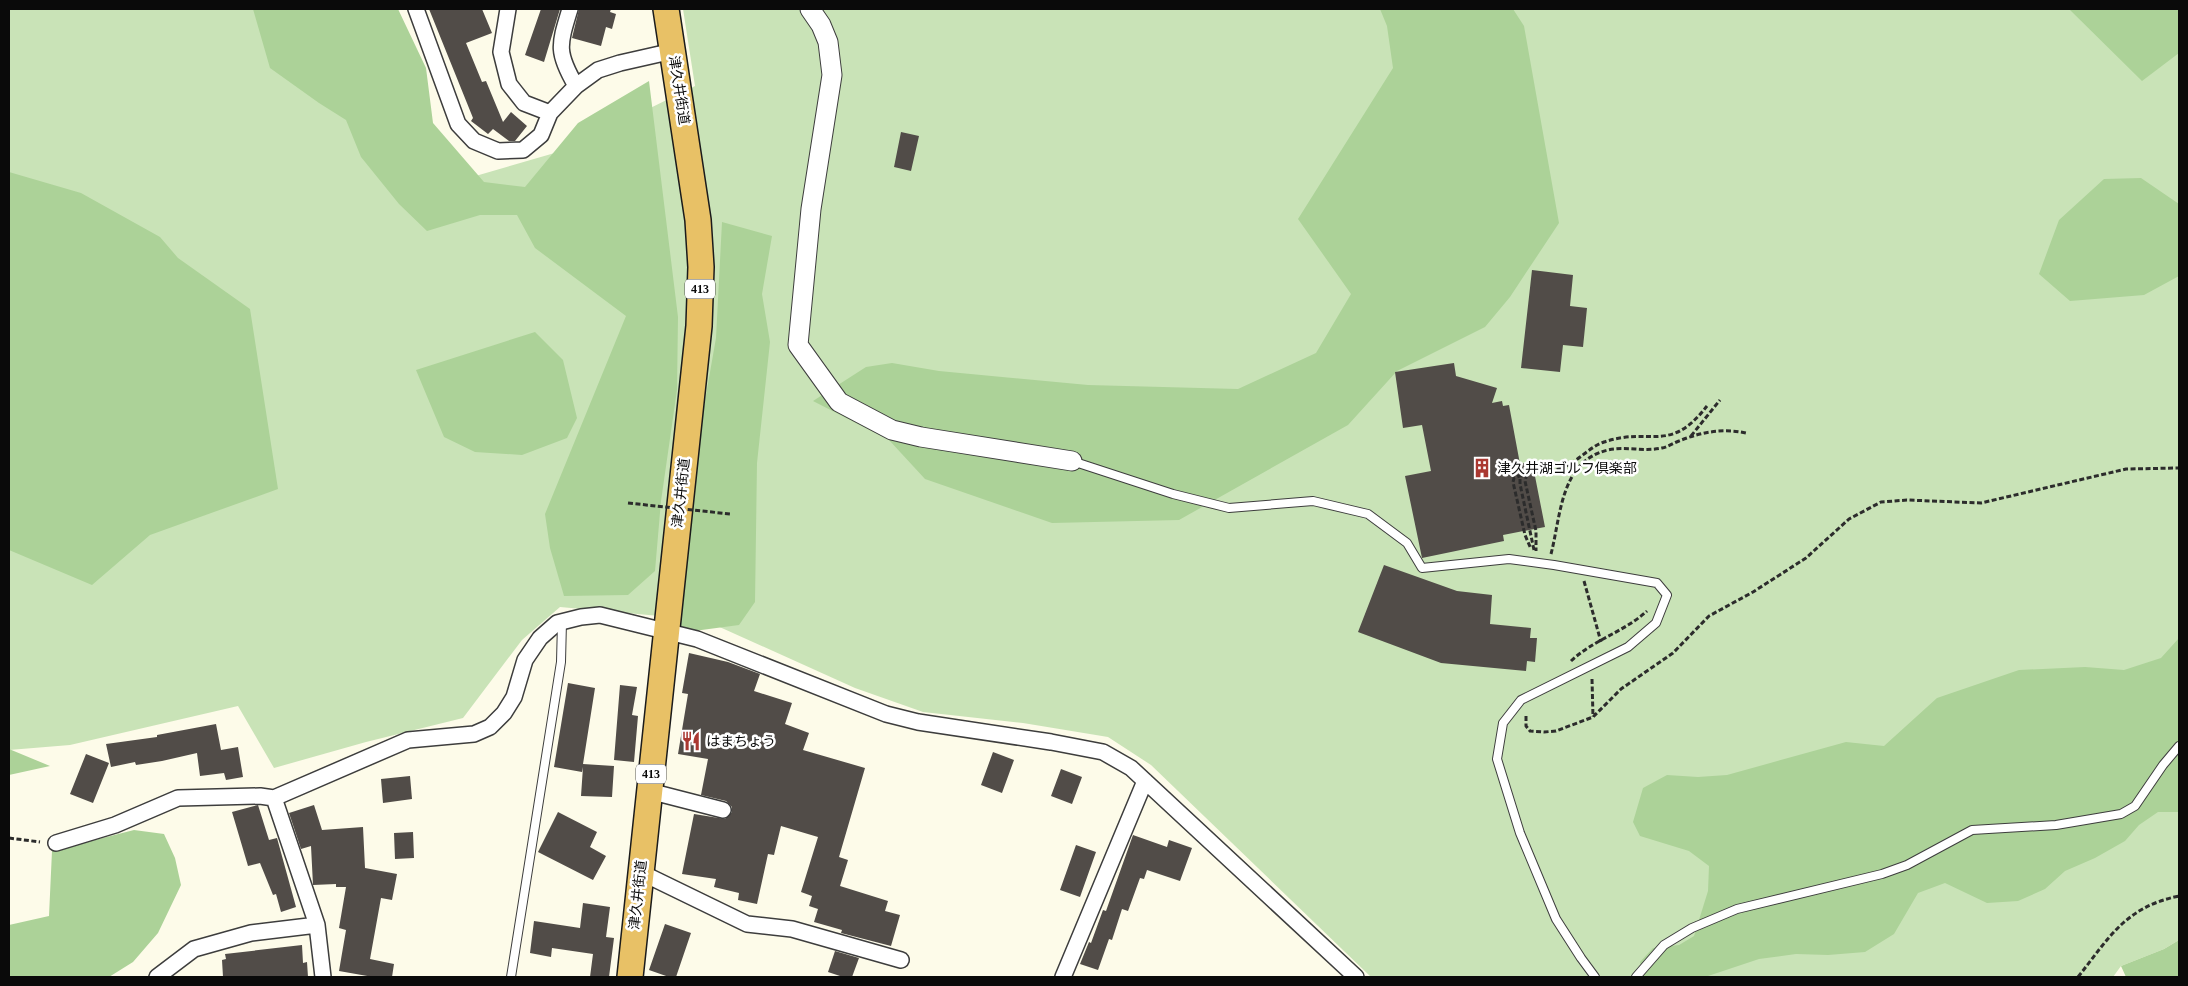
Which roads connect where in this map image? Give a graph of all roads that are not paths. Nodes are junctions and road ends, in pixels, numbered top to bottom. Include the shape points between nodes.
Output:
1 (416, 9) edge
2 (508, 9) edge
3 (570, 9) edge
4 (666, 9) edge
5 (810, 9) edge
6 (673, 51) junction
7 (576, 86) junction
8 (550, 113) junction
9 (1072, 461) joint
10 (562, 622) junction
11 (666, 630) junction
12 (2179, 746) edge
13 (1145, 781) junction
14 (649, 791) junction
15 (274, 798) junction
16 (723, 810) dead end
17 (56, 843) road end
18 (640, 872) junction
19 (317, 925) junction
20 (901, 960) dead end
21 (157, 977) edge
22 (323, 977) edge
23 (511, 977) edge
24 (630, 977) edge
25 (1063, 977) edge
26 (1356, 977) edge
27 (1596, 977) edge
28 (1636, 977) edge

1 - 8 street via 458,124 474,140 498,151 523,150 541,135
2 - 8 street via 502,52 509,84 524,103
3 - 7 street via 560,43 564,65
4 - 6 highway, 津久井街道 / 413
5 - 9 street via 828,42 832,75 811,209 798,346 839,402 892,430
6 - 7 street via 598,70
6 - 11 highway, 津久井街道 / 413 via 701,267 699,326
7 - 8 street
9 - 27 lane via 1173,494 1229,508 1313,501 1368,514 1407,543 1422,568 1538,558 1657,583 1667,595 1656,623 1628,647 1521,700 1503,723 1497,759 1520,833 1556,919
10 - 11 street via 600,615
10 - 15 street via 540,638 525,660 514,697 490,728 474,734 408,740
10 - 23 lane via 561,662
11 - 13 street via 697,639 886,714 1103,752 1131,768
11 - 14 highway, 津久井街道 / 413
12 - 28 lane via 2135,806 2120,814 2056,825 1972,830 1907,865 1882,874 1737,909 1692,928 1664,945
13 - 25 street
13 - 26 street
14 - 16 street
14 - 18 highway, 津久井街道 / 413
15 - 17 street via 178,798 114,825
15 - 19 street
18 - 20 street via 747,924 792,929
18 - 24 highway, 津久井街道 / 413
19 - 21 street via 251,934 194,949
19 - 22 street

